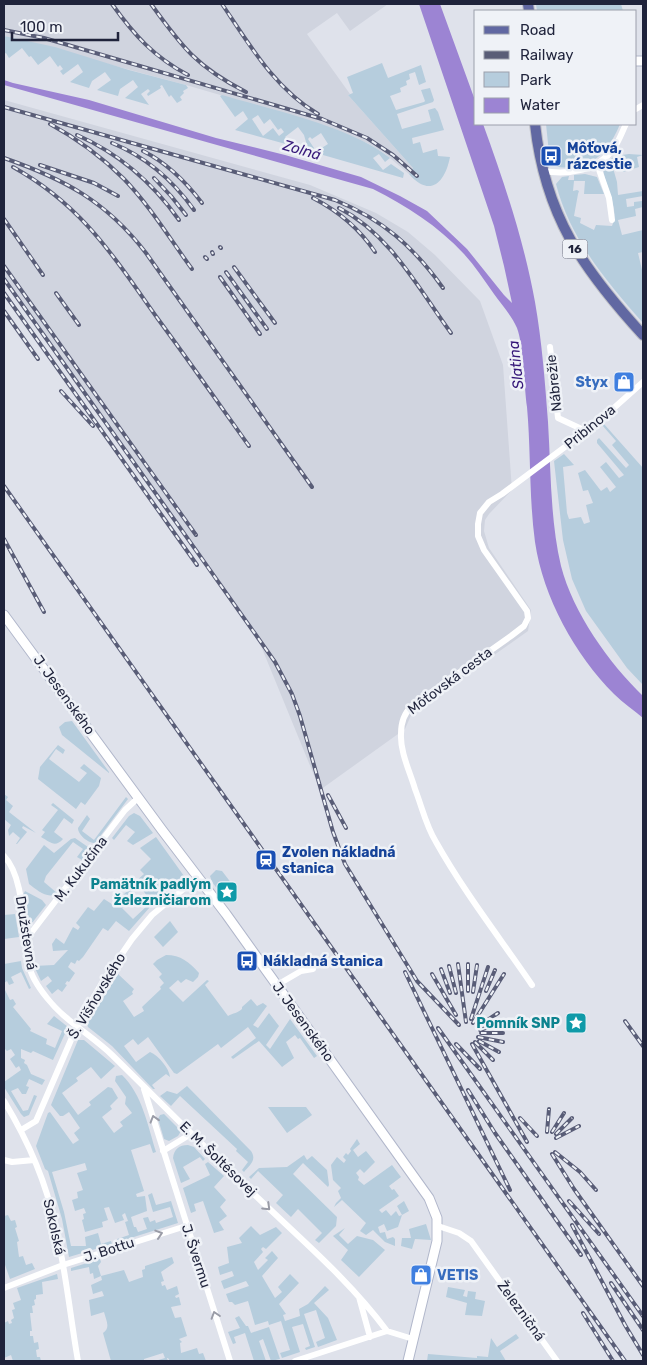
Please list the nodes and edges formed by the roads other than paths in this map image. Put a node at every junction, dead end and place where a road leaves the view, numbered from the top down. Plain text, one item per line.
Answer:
1 (535, 125) edge
2 (626, 125) edge
3 (598, 164) junction
4 (543, 171) junction
5 (612, 220) dead end
6 (643, 335) edge
7 (550, 347) dead end
8 (643, 382) edge
9 (586, 431) junction
10 (521, 480) joint
11 (4, 615) edge
12 (138, 798) junction
13 (4, 856) edge
14 (198, 877) junction
15 (26, 941) junction
16 (313, 969) dead end
17 (532, 985) dead end
18 (277, 986) junction
19 (77, 1026) junction
20 (144, 1088) junction
21 (4, 1101) edge
22 (21, 1130) junction
23 (192, 1134) junction
24 (164, 1151) junction
25 (4, 1160) edge
26 (34, 1160) junction
27 (186, 1226) junction
28 (438, 1226) junction
29 (63, 1266) junction
30 (4, 1288) edge
31 (358, 1294) junction
32 (387, 1331) junction
33 (370, 1337) junction
34 (412, 1339) junction
35 (315, 1358) edge
36 (78, 1361) edge
37 (230, 1361) edge
38 (295, 1361) edge
39 (408, 1361) edge
40 (557, 1361) edge

1 - 4 main road, 16
2 - 3 street
3 - 4 street
3 - 5 street
4 - 6 main road, 16
7 - 9 street, Nábrežie
8 - 9 street, Pribinova
9 - 10 street, Pribinova
10 - 17 street, Môťovská cesta
11 - 12 street, J. Jesenského
12 - 14 street, J. Jesenského
12 - 15 street, M. Kukučína
13 - 15 street, Družstevná
14 - 18 street, J. Jesenského
14 - 19 street, Š. Višňovského
15 - 19 street, Družstevná
16 - 18 street
18 - 28 street, J. Jesenského
19 - 20 street, E. M. Šoltésovej
19 - 22 street, Š. Višňovského
20 - 23 street, E. M. Šoltésovej
24 -> 20 street, J. Švermu
21 - 22 street, Sokolská
22 - 26 street, Sokolská
23 - 24 street
23 -> 31 street, E. M. Šoltésovej
24 - 27 street, J. Švermu
25 - 26 street
26 - 29 street, Sokolská
29 -> 27 street, J. Bottu
37 -> 27 street, J. Švermu
28 - 34 street, J. Jesenského
28 - 40 street, Železničná
29 - 30 street, J. Bottu
29 - 36 street, Sokolská
31 - 32 street, E. M. Šoltésovej
31 - 33 street
32 - 33 street
32 - 34 street
33 - 35 street
34 - 39 street, J. Jesenského
35 - 38 street

